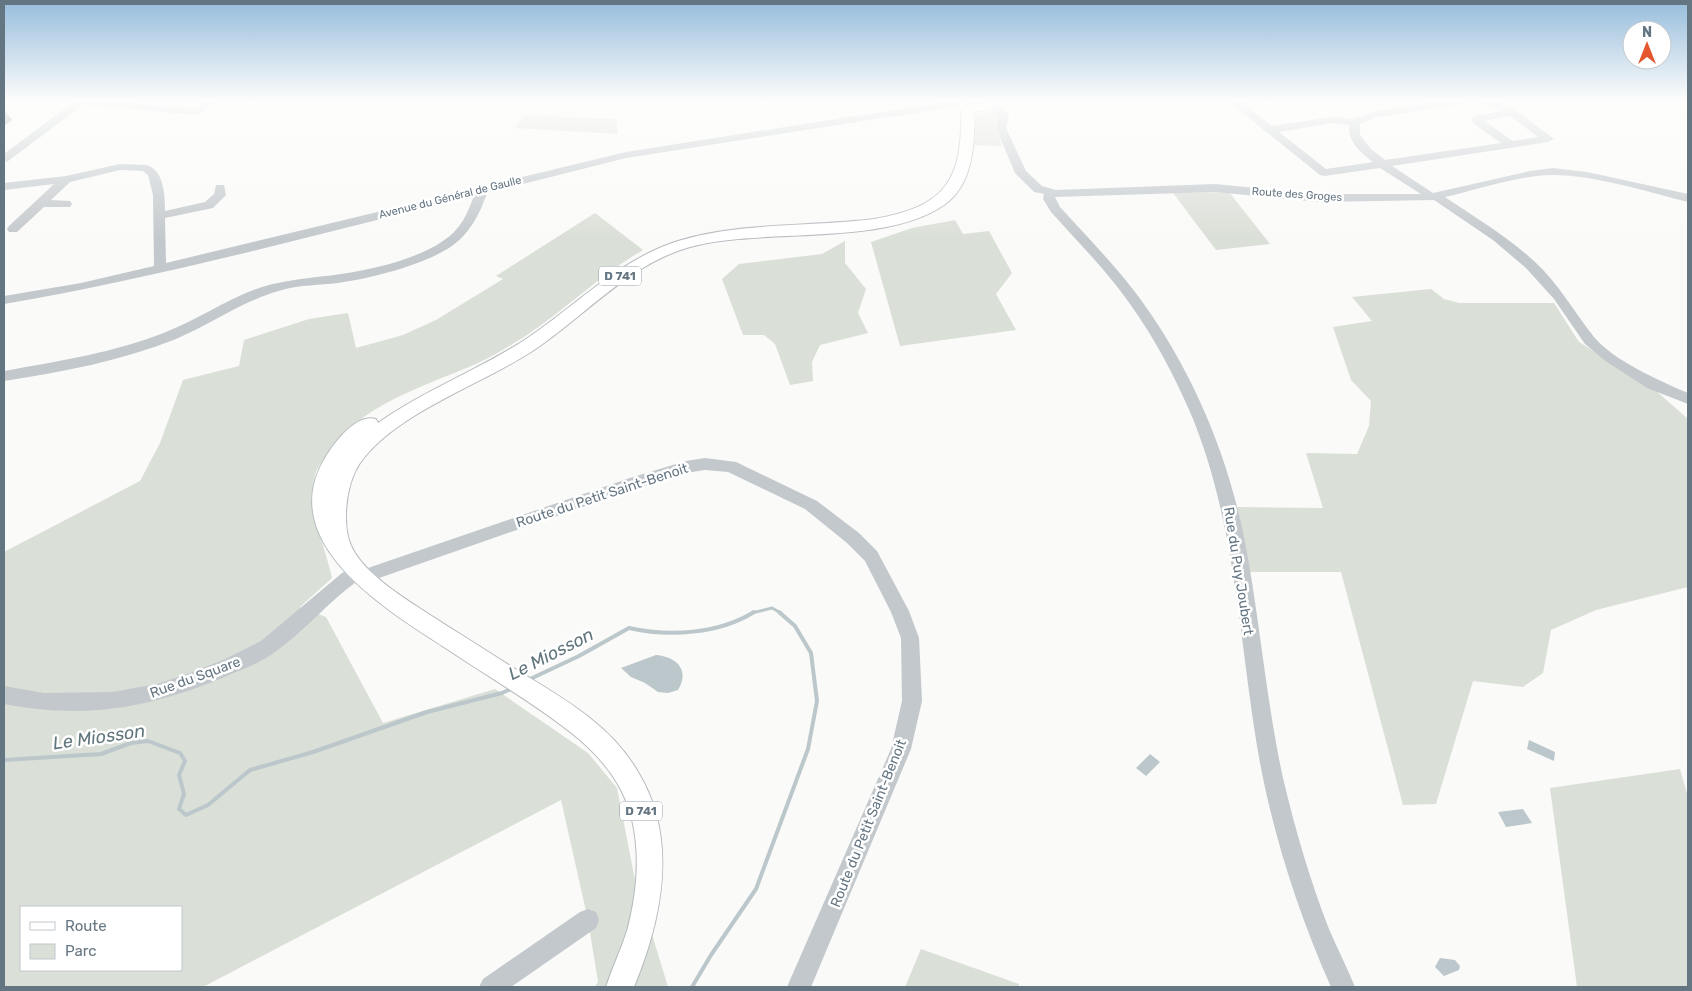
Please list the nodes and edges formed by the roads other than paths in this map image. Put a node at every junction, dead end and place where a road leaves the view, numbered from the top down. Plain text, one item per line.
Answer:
1 (20, 147) edge
2 (673, 147) edge
3 (964, 147) edge
4 (1010, 147) edge
5 (1291, 147) edge
6 (1365, 147) edge
7 (1490, 147) edge
8 (4, 159) edge
9 (1384, 164) junction
10 (66, 179) junction
11 (4, 186) edge
12 (220, 187) dead end
13 (482, 189) junction
14 (1050, 193) junction
15 (1432, 195) junction
16 (1688, 198) edge
17 (41, 203) junction
18 (66, 204) dead end
19 (160, 216) junction
20 (13, 228) dead end
21 (160, 269) junction
22 (4, 300) edge
23 (4, 376) edge
24 (1688, 399) edge
25 (360, 575) junction
26 (4, 695) edge
27 (588, 920) dead end
28 (491, 987) edge
29 (620, 987) edge
30 (799, 987) edge
31 (1342, 987) edge

1 - 8 street
2 - 13 street, Avenue du Général de Gaulle
3 - 25 main road, D 741
4 - 14 street
5 - 9 street
6 - 9 street
7 - 9 street
9 - 15 street
10 - 11 street
10 - 17 street
10 - 19 street
12 - 19 street
13 - 21 street, Avenue du Général de Gaulle
13 - 23 street
14 - 15 street, Route des Groges
14 - 31 street, Rue du Puy Joubert
15 - 16 street, Route des Groges
15 - 24 street
17 - 18 street
17 - 20 street
19 - 21 street
21 - 22 street, Avenue du Général de Gaulle
25 - 26 street, Rue du Square
25 - 29 main road, D 741
25 - 30 street, Route du Petit Saint-Benoit
27 - 28 street

